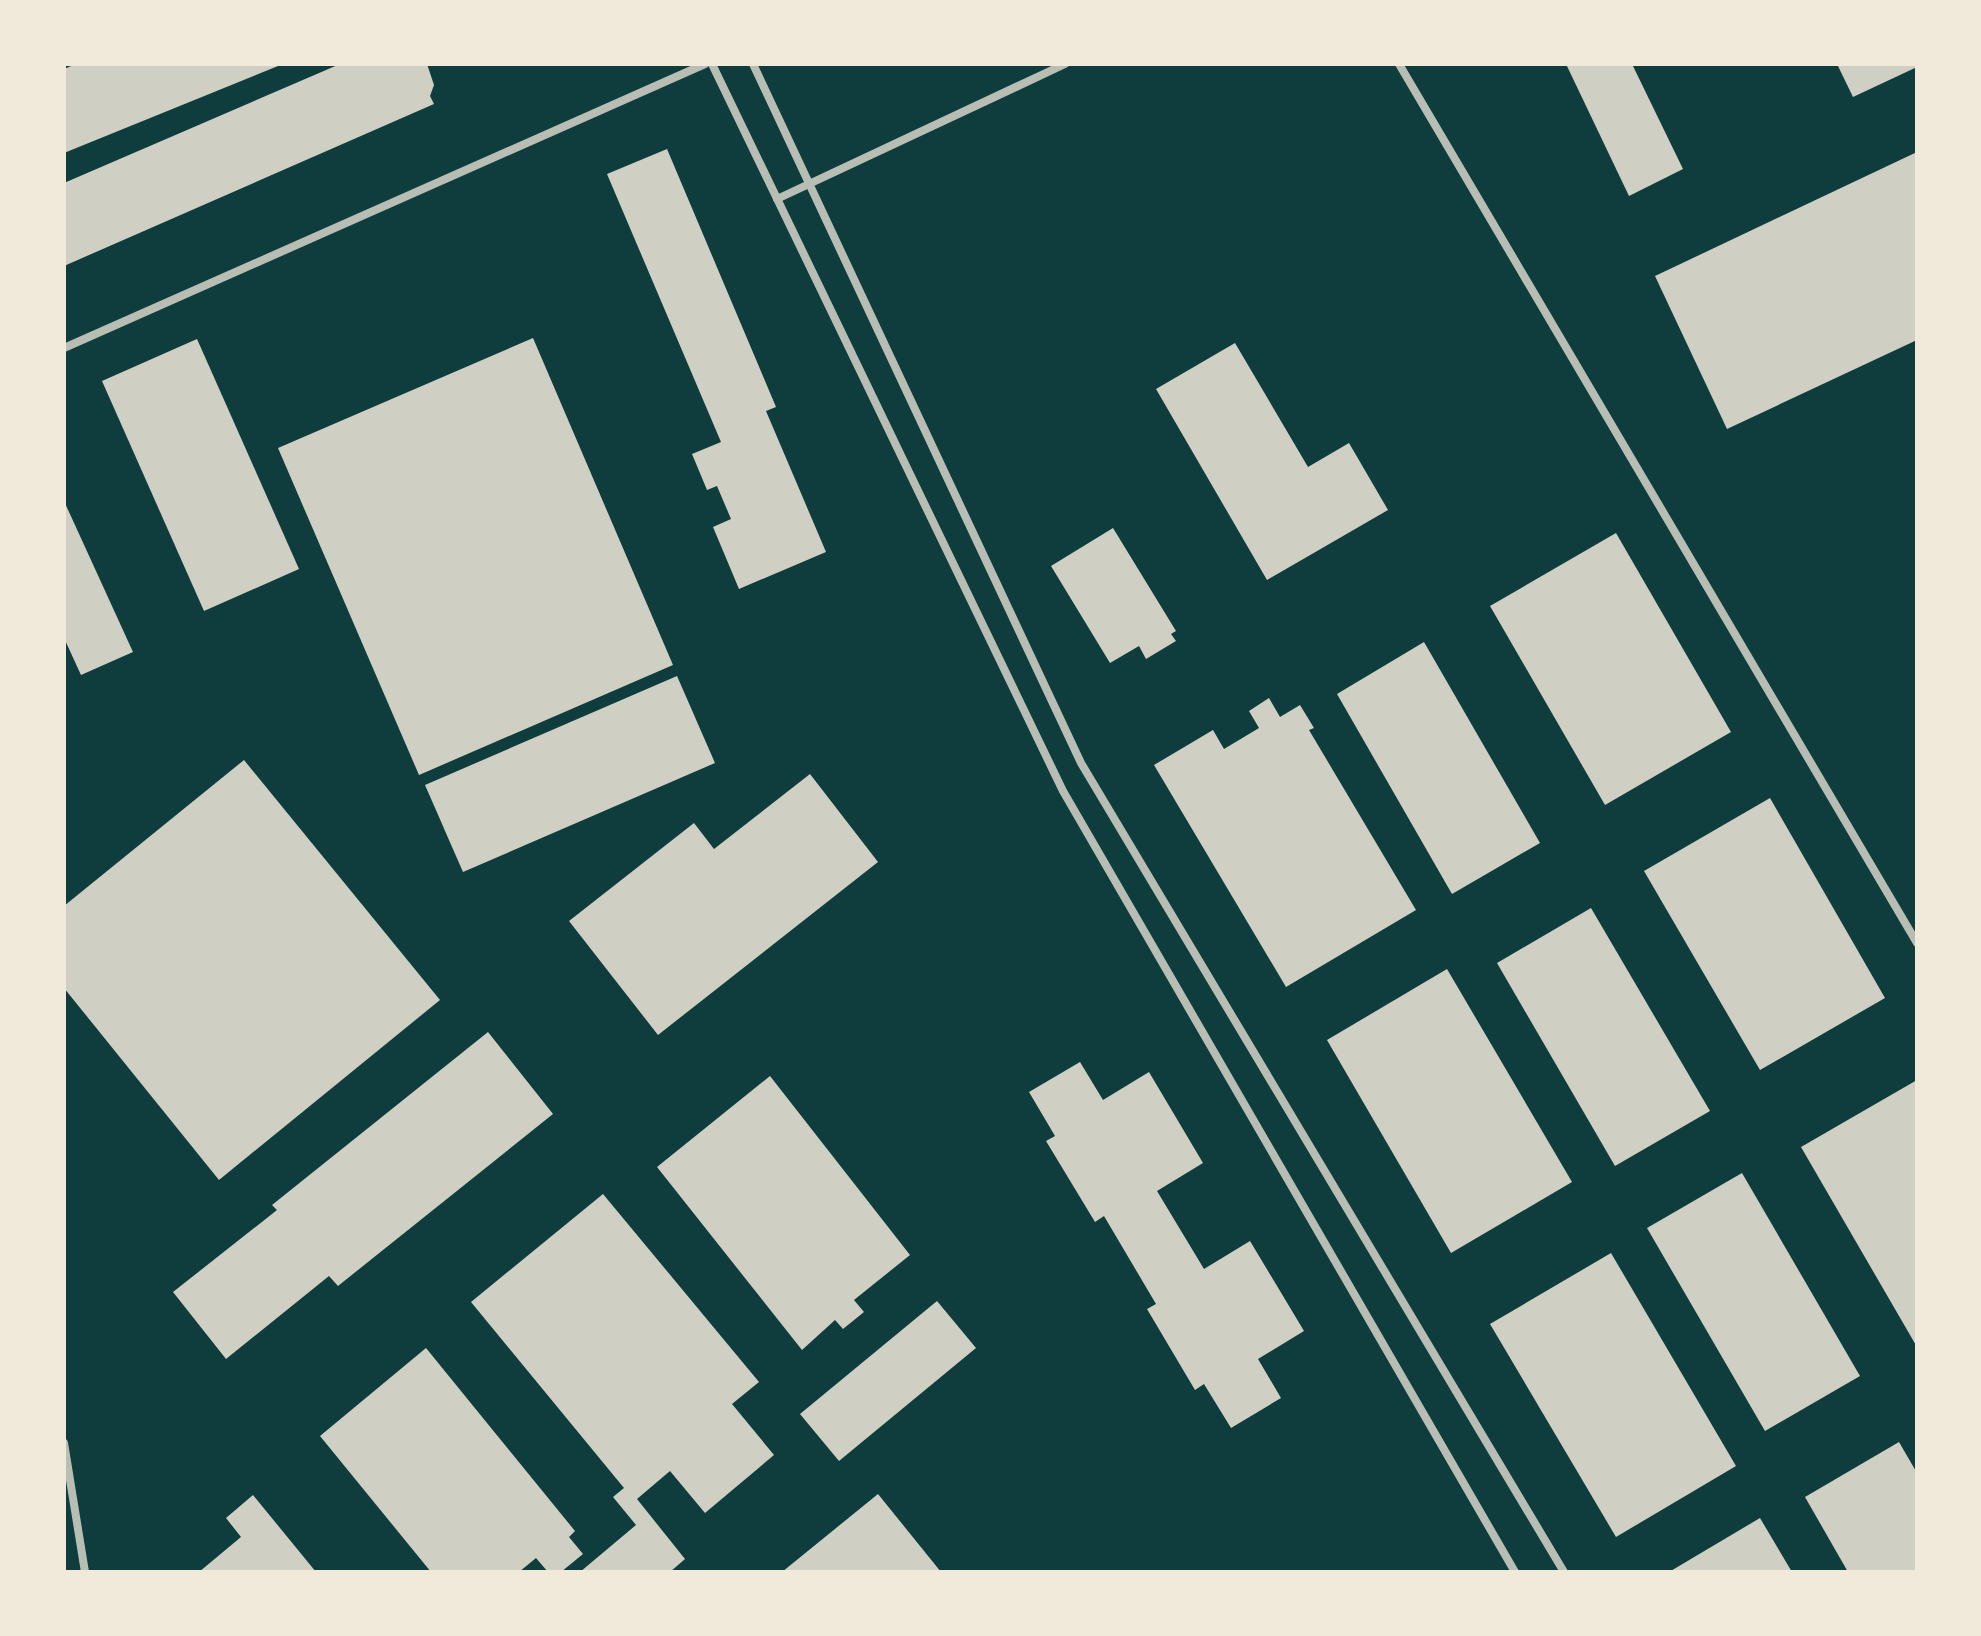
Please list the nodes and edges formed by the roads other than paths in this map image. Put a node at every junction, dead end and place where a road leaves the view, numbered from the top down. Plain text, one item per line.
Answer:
1 (705, 64) edge
2 (712, 64) edge
3 (753, 64) edge
4 (1065, 64) edge
5 (1399, 64) edge
6 (810, 186) junction
7 (777, 199) junction
8 (64, 348) edge
9 (1917, 943) edge
10 (64, 1443) edge
11 (85, 1572) edge
12 (1515, 1572) edge
13 (1564, 1572) edge

1 - 8 street
2 - 7 street
3 - 6 street
4 - 6 street
5 - 9 street
6 - 7 street
6 - 13 street
7 - 12 street
10 - 11 street

